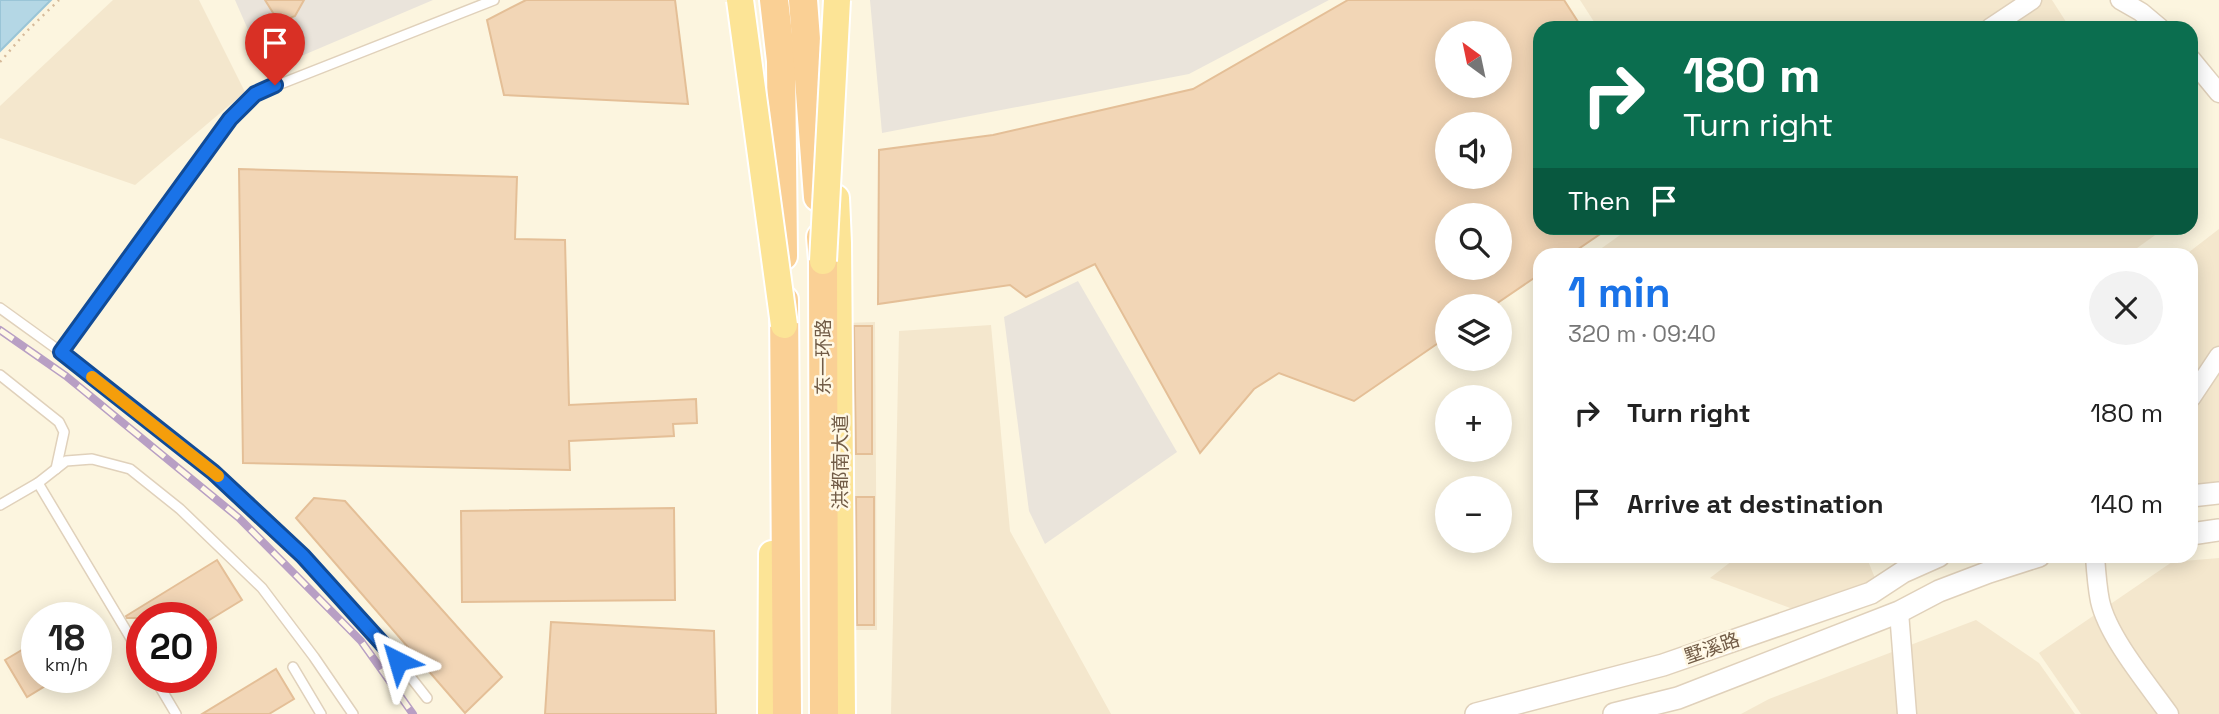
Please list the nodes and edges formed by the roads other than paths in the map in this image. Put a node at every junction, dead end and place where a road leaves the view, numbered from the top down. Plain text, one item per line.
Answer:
1 (494, 0) edge
2 (740, 0) edge
3 (764, 0) edge
4 (774, 0) edge
5 (803, 0) edge
6 (825, 0) edge
7 (837, 0) edge
8 (2032, 0) edge
9 (2120, 0) edge
10 (2000, 21) edge
11 (2152, 21) edge
12 (2198, 68) edge
13 (2219, 93) edge
14 (823, 261) junction
15 (0, 308) edge
16 (784, 325) junction
17 (61, 352) junction
18 (2219, 356) edge
19 (0, 375) edge
20 (2198, 388) edge
21 (56, 469) junction
22 (38, 482) junction
23 (2219, 493) edge
24 (2198, 495) edge
25 (0, 505) edge
26 (2219, 530) edge
27 (2198, 533) edge
28 (1923, 563) edge
29 (2017, 563) edge
30 (2096, 563) edge
31 (1899, 612) junction
32 (126, 630) edge
33 (293, 667) dead end
34 (164, 693) edge
35 (427, 698) dead end
36 (176, 714) edge
37 (321, 714) edge
38 (353, 714) edge
39 (771, 714) edge
40 (787, 714) edge
41 (824, 714) edge
42 (842, 714) edge
43 (1476, 714) edge
44 (1614, 714) edge
45 (1907, 714) edge
46 (2169, 714) edge

1 - 17 lane
2 - 16 main road, bridge
3 - 39 main road
4 - 16 highway, 东一环路, bridge
5 - 14 highway, 东一环路, bridge
6 - 42 main road, 洪都南大道
7 - 14 main road, bridge
8 - 10 street
9 - 11 street
12 - 13 street
14 - 41 highway, 东一环路
15 - 17 lane
16 - 40 highway, 东一环路
17 - 35 lane
18 - 20 street
19 - 21 lane
21 - 22 lane
21 - 38 lane
22 - 25 lane
22 - 32 lane
23 - 24 street
26 - 27 street
28 - 43 street, 墅溪路
29 - 31 street, 墅溪路
30 - 46 street
31 - 44 street, 墅溪路
31 - 45 street
33 - 37 lane
34 - 36 lane

